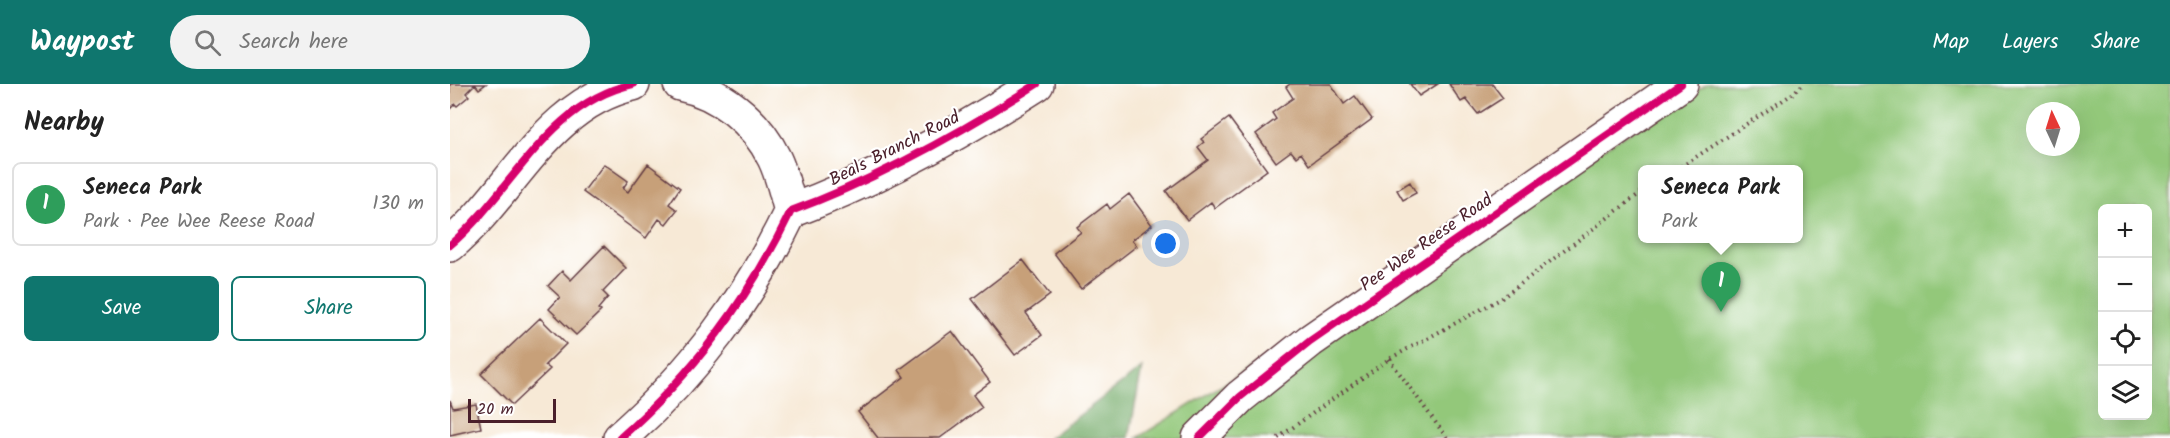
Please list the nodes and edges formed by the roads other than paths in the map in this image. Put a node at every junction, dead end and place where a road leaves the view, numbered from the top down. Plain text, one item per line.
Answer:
1 (633, 84) edge
2 (680, 84) edge
3 (1037, 84) edge
4 (1681, 84) edge
5 (791, 211) junction
6 (450, 245) edge
7 (620, 438) edge
8 (1198, 438) edge

1 - 6 street
2 - 5 street
3 - 5 street, Beals Branch Road
4 - 8 street, Pee Wee Reese Road
5 - 7 street

